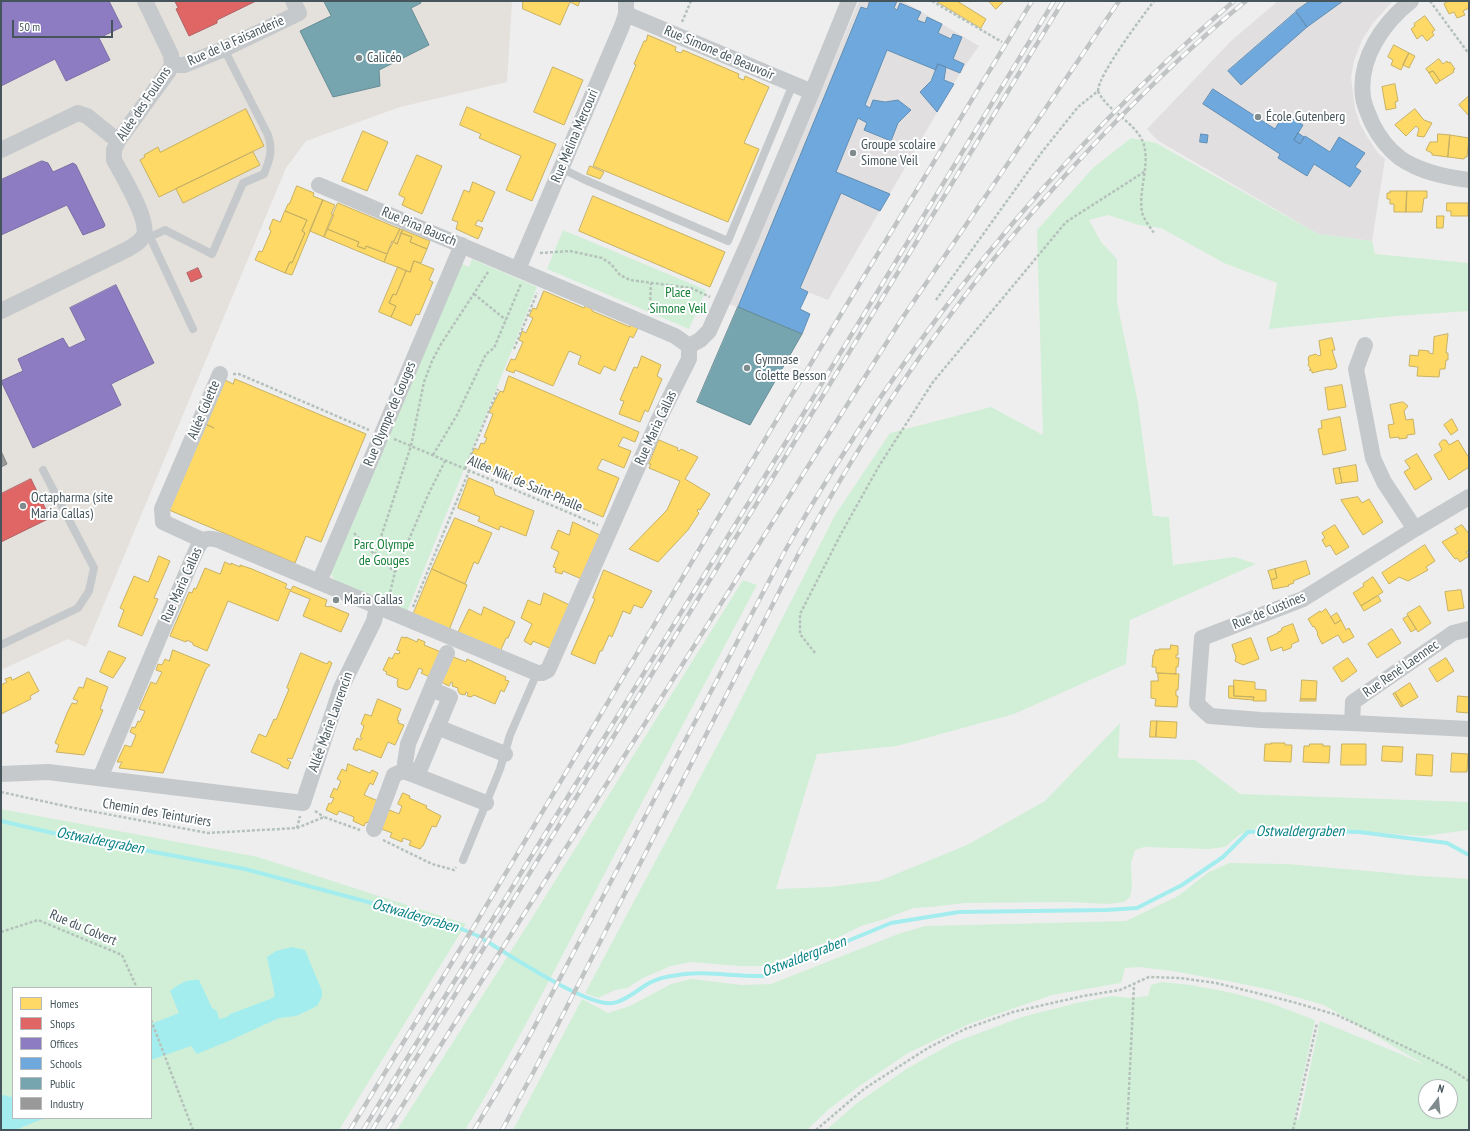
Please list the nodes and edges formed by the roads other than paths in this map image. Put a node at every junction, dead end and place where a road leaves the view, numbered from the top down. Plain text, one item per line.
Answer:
1 (145, 1) edge
2 (849, 1) edge
3 (1411, 1) edge
4 (296, 7) edge
5 (626, 7) edge
6 (224, 49) junction
7 (172, 65) junction
8 (793, 84) junction
9 (812, 92) junction
10 (118, 140) junction
11 (1, 150) edge
12 (561, 168) junction
13 (1469, 180) edge
14 (319, 185) dead end
15 (147, 236) junction
16 (462, 245) junction
17 (522, 271) junction
18 (1, 311) edge
19 (193, 329) dead end
20 (1365, 345) dead end
21 (689, 346) junction
22 (220, 374) road end
23 (43, 470) dead end
24 (1469, 497) edge
25 (1415, 529) junction
26 (202, 540) junction
27 (319, 582) junction
28 (377, 607) junction
29 (1469, 629) edge
30 (1, 645) edge
31 (442, 645) junction
32 (537, 673) junction
33 (431, 689) junction
34 (1352, 723) junction
35 (1469, 729) edge
36 (413, 730) junction
37 (435, 733) junction
38 (505, 754) junction
39 (1, 774) edge
40 (413, 774) junction
41 (100, 778) junction
42 (486, 803) junction
43 (371, 832) road end
44 (463, 860) road end

1 - 7 street, Allée des Foulons
2 - 9 street
3 - 13 street
4 - 6 street, Rue de la Faisanderie
5 - 8 street, Rue Simone de Beauvoir
5 - 12 street, Rue Melina Mercouri
6 - 7 street, Rue de la Faisanderie
6 - 15 lane
7 - 10 street, Allée des Foulons
8 - 9 street, Rue Simone de Beauvoir
8 - 12 lane
9 - 21 street
10 - 11 street
10 - 15 street, Allée des Foulons
12 - 17 street, Rue Melina Mercouri
14 - 16 street, Rue Pina Bausch
15 - 18 street
15 - 19 lane
16 - 17 street, Rue Pina Bausch
16 - 27 street, Rue Olympe de Gouges
17 - 21 street
20 - 25 street
21 - 32 street, Rue Maria Callas
22 - 26 street, Allée Colette
23 - 30 lane
24 - 25 street, Rue de Custines
25 - 34 street, Rue de Custines
26 - 27 street, Rue Maria Callas
26 - 41 street, Rue Maria Callas
27 - 28 street, Rue Maria Callas
28 - 31 street, Rue Maria Callas
28 - 41 street, Allée Marie Laurencin
29 - 34 street, Rue René Laennec
31 - 32 street, Rue Maria Callas
31 - 33 street
32 - 38 lane, Rue Maria Callas
33 - 36 street
33 - 37 street
34 - 35 street
36 - 37 street
36 - 40 street
37 - 38 street
37 - 40 street
38 - 42 lane, Rue Maria Callas
39 - 41 street
40 - 42 street
40 - 43 street
42 - 44 lane, Rue Maria Callas

